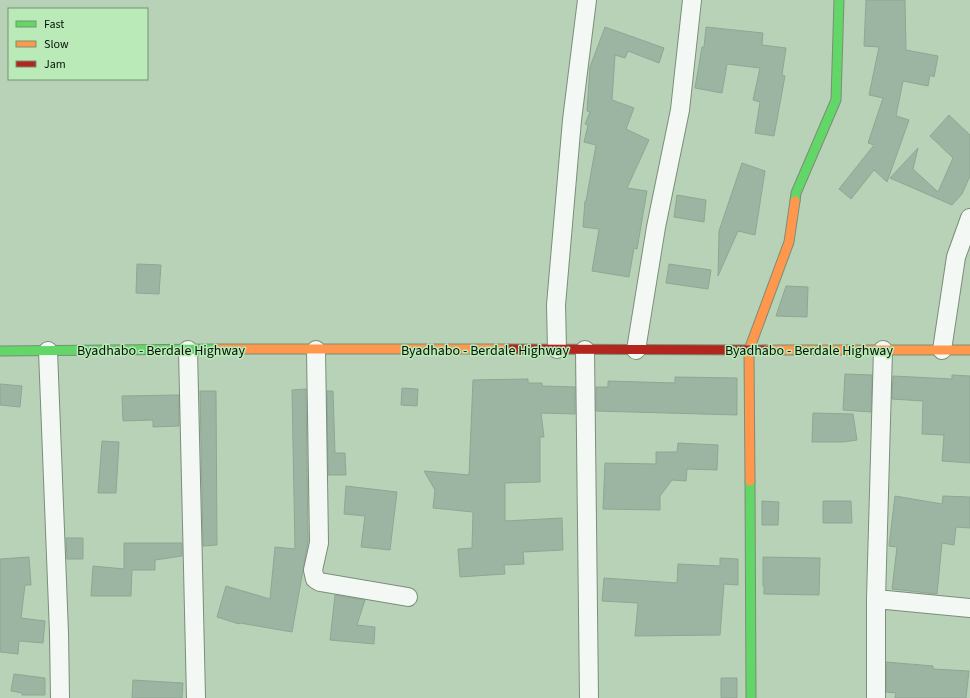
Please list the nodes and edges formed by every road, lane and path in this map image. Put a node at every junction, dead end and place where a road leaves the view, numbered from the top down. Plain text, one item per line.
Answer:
1 (587, 0) edge
2 (692, 0) edge
3 (839, 0) edge
4 (970, 218) edge
5 (48, 350) junction
6 (188, 350) junction
7 (316, 350) junction
8 (557, 350) junction
9 (585, 350) junction
10 (636, 350) junction
11 (749, 350) junction
12 (883, 350) junction
13 (942, 350) junction
14 (970, 350) edge
15 (0, 351) edge
16 (408, 597) dead end
17 (876, 599) junction
18 (970, 608) edge
19 (60, 698) edge
20 (196, 698) edge
21 (589, 698) edge
22 (751, 698) edge
23 (876, 698) edge

1 - 8 street
2 - 10 street
3 - 11 main road
4 - 13 street
5 - 6 main road, Byadhabo - Berdale Highway
5 - 15 main road, Byadhabo - Berdale Highway
5 - 19 street
6 - 7 main road, Byadhabo - Berdale Highway
6 - 20 street
7 - 8 main road, Byadhabo - Berdale Highway
7 - 16 street
8 - 9 main road, Byadhabo - Berdale Highway
9 - 10 main road, Byadhabo - Berdale Highway
9 - 21 street
10 - 11 main road, Byadhabo - Berdale Highway
11 - 12 main road, Byadhabo - Berdale Highway
11 - 22 main road
12 - 13 main road, Byadhabo - Berdale Highway
12 - 17 street
13 - 14 main road, Byadhabo - Berdale Highway
17 - 18 street
17 - 23 street

